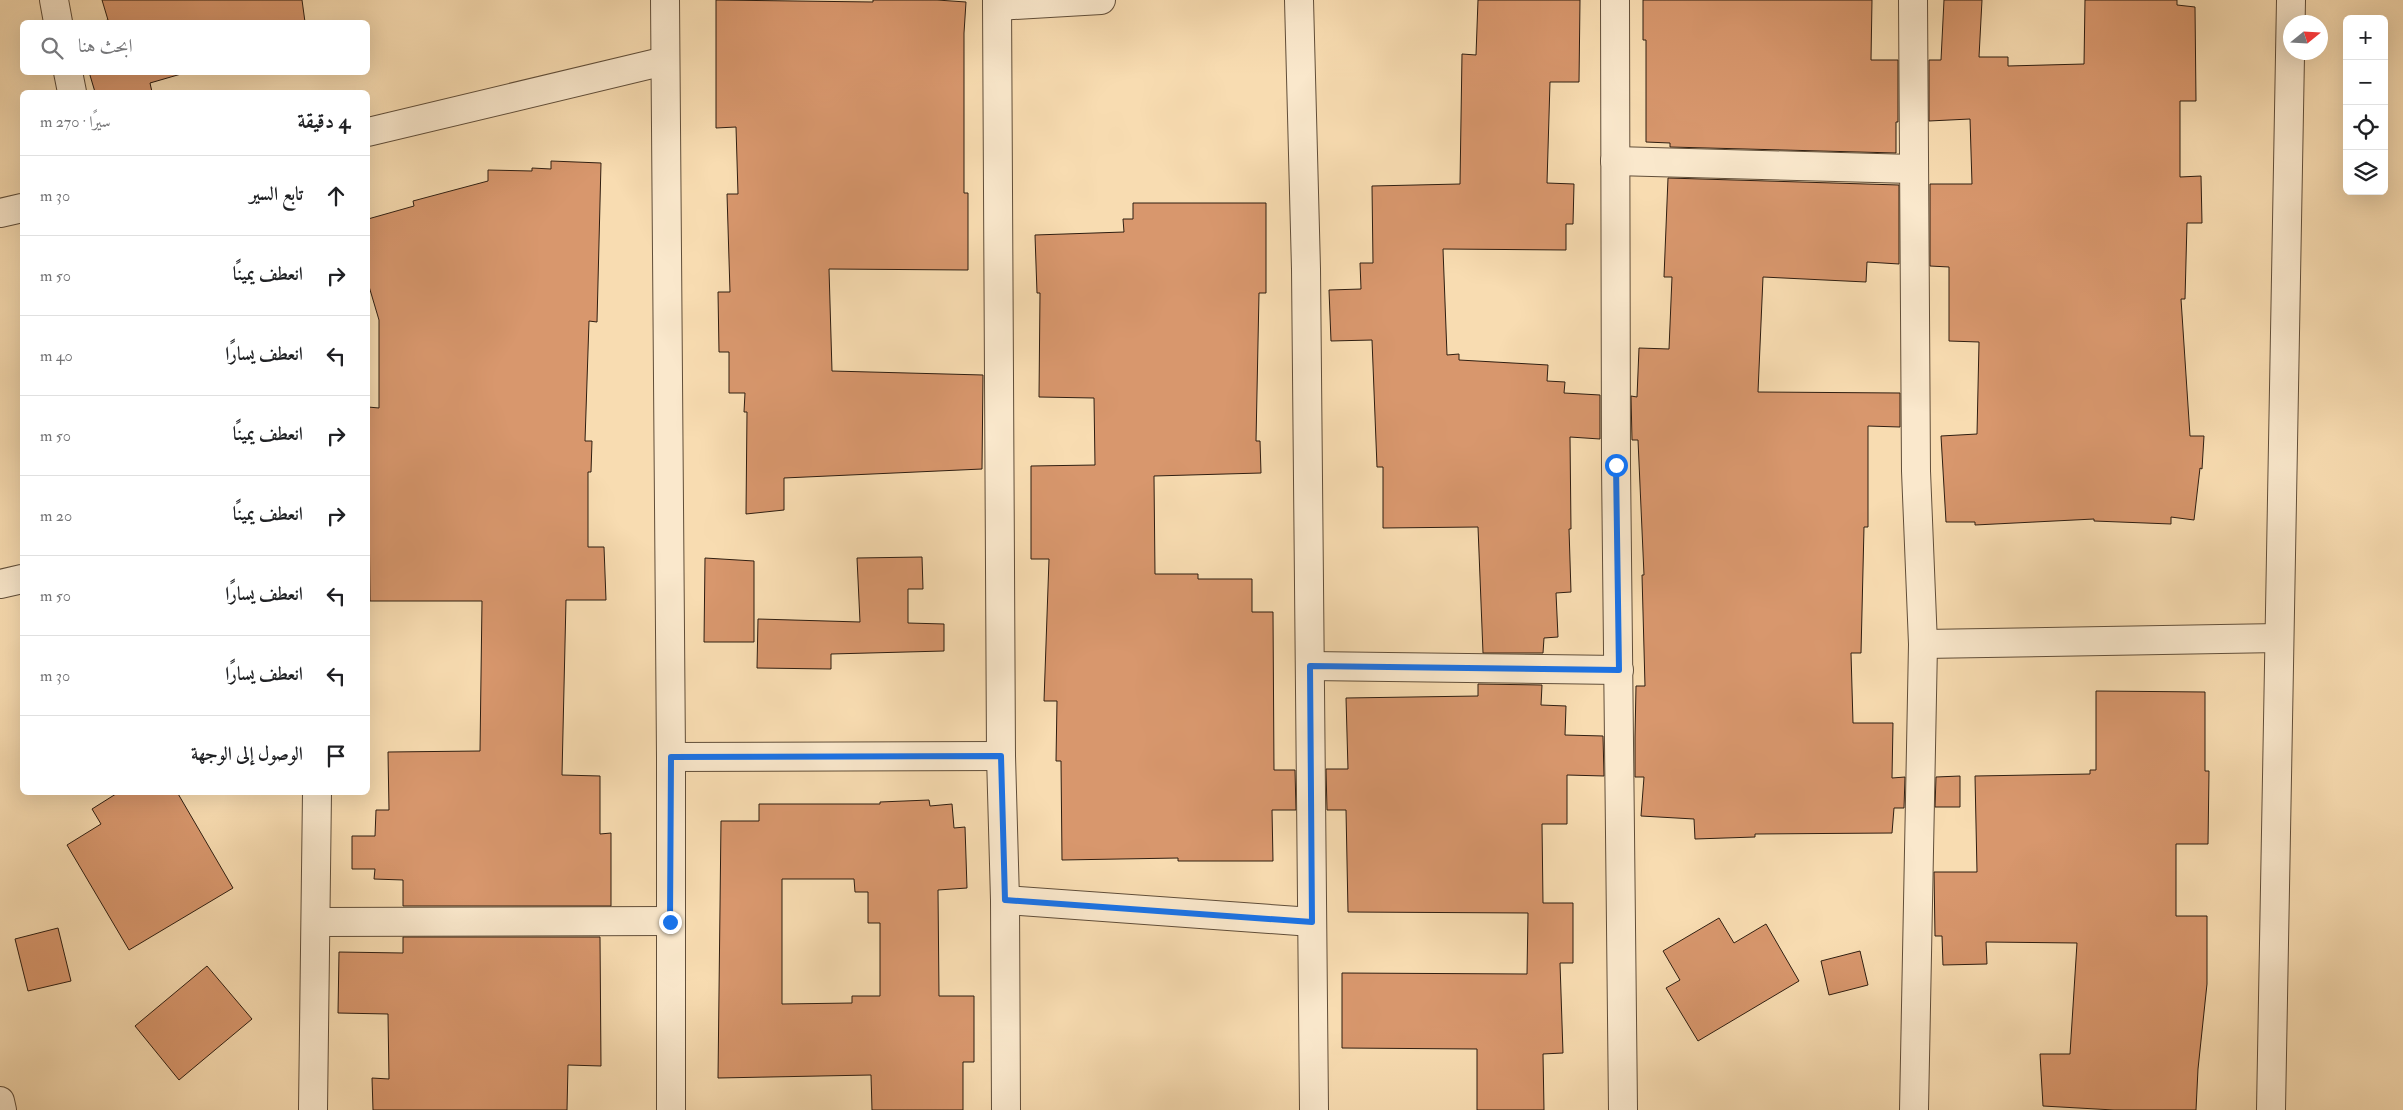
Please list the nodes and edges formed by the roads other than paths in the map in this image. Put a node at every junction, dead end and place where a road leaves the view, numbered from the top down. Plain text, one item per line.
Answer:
1 (54, 0) edge
2 (665, 0) edge
3 (1101, 0) edge
4 (1299, 0) edge
5 (1615, 0) edge
6 (1913, 0) edge
7 (2291, 0) edge
8 (997, 3) edge
9 (58, 20) edge
10 (665, 61) junction
11 (69, 75) edge
12 (72, 90) edge
13 (370, 132) edge
14 (1615, 161) junction
15 (1913, 169) junction
16 (20, 209) edge
17 (0, 214) edge
18 (20, 580) edge
19 (0, 584) edge
20 (2279, 638) junction
21 (1923, 644) junction
22 (1310, 666) junction
23 (1619, 670) junction
24 (1001, 756) junction
25 (671, 757) junction
26 (317, 795) edge
27 (1005, 900) junction
28 (316, 922) junction
29 (670, 922) junction
30 (1312, 922) junction
31 (0, 1101) edge
32 (2, 1110) edge
33 (313, 1110) edge
34 (671, 1110) edge
35 (1006, 1110) edge
36 (1314, 1110) edge
37 (1623, 1110) edge
38 (1914, 1110) edge
39 (2271, 1110) edge

1 - 9 street
2 - 10 street
3 - 8 street
4 - 22 street
5 - 14 street
6 - 15 street
7 - 20 street
8 - 24 street
10 - 13 street
10 - 25 street
11 - 12 street
14 - 15 street
14 - 23 street
15 - 21 street
16 - 17 street
18 - 19 street
20 - 21 street
20 - 39 street
21 - 38 street
22 - 23 street
22 - 30 street
23 - 37 street
24 - 25 street
24 - 27 street
25 - 29 street
26 - 28 street
27 - 30 street
27 - 35 street
28 - 29 street
28 - 33 street
29 - 34 street
30 - 36 street
31 - 32 street

